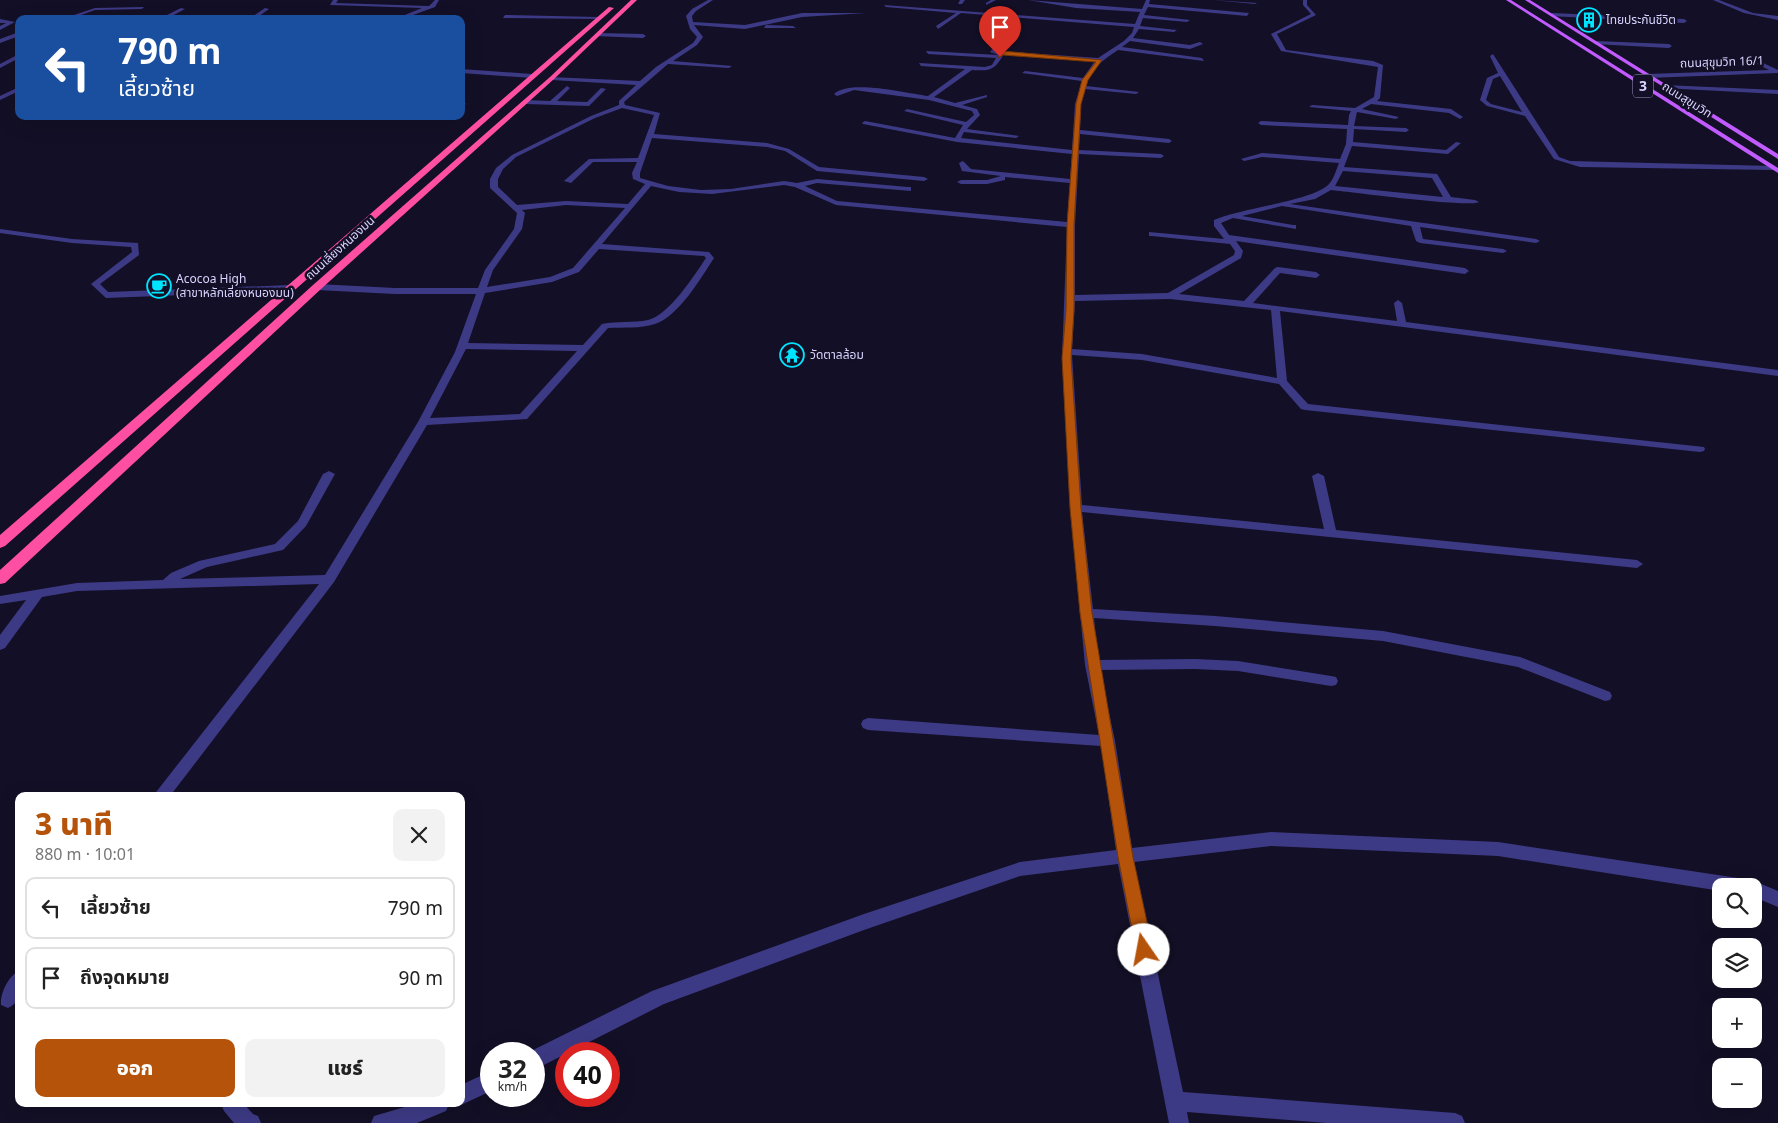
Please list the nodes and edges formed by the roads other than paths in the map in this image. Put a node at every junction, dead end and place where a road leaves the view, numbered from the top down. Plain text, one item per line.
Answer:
1 (336, 0) edge
2 (437, 0) edge
3 (634, 0) edge
4 (711, 0) edge
5 (994, 0) edge
6 (1030, 0) edge
7 (1214, 0) edge
8 (1305, 0) edge
9 (1508, 0) edge
10 (1527, 0) edge
11 (1716, 0) edge
12 (1255, 3) dead end
13 (616, 4) dead end
14 (988, 4) dead end
15 (886, 6) dead end
16 (429, 7) junction
17 (142, 8) dead end
18 (1145, 8) edge
19 (183, 9) dead end
20 (267, 9) dead end
21 (783, 10) dead end
22 (864, 13) dead end
23 (959, 13) junction
24 (1247, 14) dead end
25 (76, 15) edge
26 (170, 15) edge
27 (257, 15) edge
28 (408, 15) edge
29 (1552, 15) junction
30 (505, 17) dead end
31 (788, 17) junction
32 (1778, 18) edge
33 (598, 19) junction
34 (804, 20) dead end
35 (1187, 20) dead end
36 (0, 21) edge
37 (1684, 21) dead end
38 (690, 23) junction
39 (751, 27) junction
40 (938, 27) dead end
41 (0, 28) edge
42 (793, 28) junction
43 (1135, 31) junction
44 (597, 34) junction
45 (15, 36) edge
46 (643, 36) dead end
47 (792, 38) dead end
48 (1003, 38) dead end
49 (1, 42) edge
50 (15, 43) edge
51 (1596, 43) junction
52 (1200, 44) dead end
53 (1669, 46) dead end
54 (1118, 48) junction
55 (928, 52) dead end
56 (1001, 55) junction
57 (1493, 56) dead end
58 (15, 58) edge
59 (1099, 60) junction
60 (1202, 60) dead end
61 (668, 62) junction
62 (1778, 62) edge
63 (921, 64) dead end
64 (0, 66) edge
65 (729, 66) dead end
66 (970, 68) junction
67 (465, 71) edge
68 (1024, 74) dead end
69 (1501, 74) junction
70 (532, 76) junction
71 (1647, 76) junction
72 (552, 78) junction
73 (640, 83) junction
74 (1084, 83) junction
75 (1664, 87) junction
76 (567, 88) dead end
77 (604, 89) dead end
78 (15, 91) edge
79 (1136, 92) dead end
80 (1778, 92) edge
81 (837, 94) dead end
82 (985, 96) dead end
83 (0, 98) edge
84 (929, 98) junction
85 (525, 102) junction
86 (1372, 102) junction
87 (551, 103) junction
88 (957, 104) junction
89 (622, 106) junction
90 (1312, 107) dead end
91 (1356, 110) junction
92 (907, 111) dead end
93 (1528, 115) junction
94 (1396, 117) dead end
95 (1460, 117) dead end
96 (1261, 122) dead end
97 (865, 123) dead end
98 (967, 124) junction
99 (1351, 128) junction
100 (962, 130) junction
101 (1406, 130) dead end
102 (1077, 132) junction
103 (650, 136) junction
104 (1016, 136) dead end
105 (957, 140) junction
106 (1169, 141) dead end
107 (457, 142) junction
108 (480, 142) junction
109 (1458, 143) dead end
110 (1349, 144) junction
111 (1076, 152) junction
112 (1160, 156) dead end
113 (1778, 157) edge
114 (1244, 159) dead end
115 (642, 160) junction
116 (962, 163) dead end
117 (1342, 165) junction
118 (1776, 170) edge
119 (1006, 175) junction
120 (924, 179) dead end
121 (568, 181) dead end
122 (1073, 181) junction
123 (961, 182) dead end
124 (649, 184) junction
125 (798, 185) junction
126 (1330, 188) junction
127 (908, 189) dead end
128 (1449, 200) junction
129 (1475, 202) dead end
130 (1281, 205) junction
131 (632, 206) junction
132 (515, 208) junction
133 (1230, 216) junction
134 (1071, 225) junction
135 (1415, 225) junction
136 (1293, 227) dead end
137 (0, 231) edge
138 (1152, 234) dead end
139 (1230, 239) junction
140 (1536, 241) dead end
141 (597, 246) junction
142 (1503, 251) dead end
143 (1465, 271) dead end
144 (1316, 276) dead end
145 (317, 287) junction
146 (290, 288) junction
147 (482, 291) junction
148 (1170, 296) junction
149 (1070, 298) junction
150 (1398, 303) dead end
151 (1246, 305) junction
152 (1275, 309) junction
153 (1402, 326) junction
154 (462, 346) junction
155 (585, 348) junction
156 (1068, 352) junction
157 (1778, 373) edge
158 (1282, 382) junction
159 (422, 422) junction
160 (1700, 449) dead end
161 (329, 474) dead end
162 (1318, 476) dead end
163 (1076, 508) junction
164 (1330, 531) junction
165 (0, 543) edge
166 (1637, 564) dead end
167 (0, 579) edge
168 (329, 579) junction
169 (166, 584) junction
170 (38, 593) junction
171 (0, 600) edge
172 (1086, 613) junction
173 (0, 645) edge
174 (1092, 665) junction
175 (1331, 681) dead end
176 (1606, 696) dead end
177 (868, 724) dead end
178 (1108, 741) junction
179 (164, 792) edge
180 (1125, 857) junction
181 (1712, 882) edge
182 (1762, 892) edge
183 (1778, 899) edge
184 (15, 988) edge
185 (9, 999) edge
186 (545, 1054) edge
187 (480, 1087) edge
188 (465, 1093) edge
189 (1176, 1101) junction
190 (234, 1107) edge
191 (432, 1107) edge
192 (252, 1123) edge
193 (381, 1123) edge
194 (1179, 1123) edge
195 (1455, 1123) edge

1 - 16 street
2 - 16 street
3 - 44 highway, ถนนเลี่ยงหนองมน
4 - 38 street
5 - 14 street
6 - 18 street
7 - 12 street
8 - 86 street
9 - 118 main road, ถนนสุขุมวิท / 3
10 - 29 main road, ถนนสุขุมวิท / 3
11 - 32 street
13 - 33 highway, ถนนเลี่ยงหนองมน
15 - 23 street
16 - 28 street
17 - 25 street
18 - 24 street
18 - 35 street
18 - 43 street
19 - 26 street
20 - 27 street
21 - 31 street
22 - 31 street
23 - 40 street
23 - 43 street
29 - 37 street
29 - 51 main road, ถนนสุขุมวิท / 3
30 - 33 street
31 - 39 street
33 - 70 highway, ถนนเลี่ยงหนองมน
34 - 42 street
36 - 41 street
38 - 39 street
38 - 61 street
39 - 42 street
42 - 47 street
43 - 43 street
43 - 52 street
43 - 54 street
44 - 46 street
44 - 72 highway, ถนนเลี่ยงหนองมน
45 - 49 street
48 - 56 street
49 - 50 street
51 - 53 street
51 - 71 main road, ถนนสุขุมวิท / 3
54 - 59 street
54 - 60 street
55 - 56 street
56 - 59 street
56 - 66 street
57 - 69 street
58 - 64 street
59 - 74 street
61 - 65 street
61 - 73 street
62 - 71 street, ถนนสุขุมวิท 16/1
63 - 66 street
66 - 84 street
67 - 70 street
68 - 74 street
69 - 93 street
69 - 93 street
70 - 107 highway, ถนนเลี่ยงหนองมน
71 - 75 main road, ถนนสุขุมวิท / 3
72 - 73 street
72 - 85 highway, ถนนเลี่ยงหนองมน
73 - 89 street
74 - 79 street
74 - 102 street
75 - 80 street
75 - 113 main road, ถนนสุขุมวิท / 3
76 - 87 street
77 - 87 street
78 - 83 street
81 - 84 street
82 - 88 street
84 - 88 street
85 - 87 street
85 - 108 highway, ถนนเลี่ยงหนองมน
86 - 91 street
86 - 95 street
88 - 98 street
89 - 103 street
89 - 132 street
90 - 91 street
91 - 94 street
91 - 99 street
92 - 98 street
93 - 118 street
96 - 99 street
97 - 105 street
98 - 100 street
99 - 101 street
99 - 110 street
100 - 104 street
100 - 105 street
102 - 106 street
102 - 111 street
103 - 115 street
103 - 120 street
105 - 111 street
107 - 108 highway
107 - 146 highway, ถนนเลี่ยงหนองมน
108 - 145 highway, ถนนเลี่ยงหนองมน
109 - 110 street
110 - 117 street
111 - 112 street
111 - 122 street
114 - 117 street
115 - 121 street
115 - 124 street
116 - 119 street
117 - 126 street
117 - 128 street
119 - 122 street
119 - 123 street
122 - 134 street
124 - 125 street
124 - 131 street
125 - 127 street
125 - 134 street
126 - 128 street
126 - 130 street
128 - 129 street
130 - 133 street
130 - 135 street
131 - 132 street
131 - 141 street
132 - 147 street
133 - 136 street
133 - 139 street
134 - 149 street
135 - 140 street
135 - 142 street
137 - 146 street
138 - 139 street
139 - 143 street
139 - 148 street
141 - 147 street
141 - 155 street
144 - 151 street
145 - 147 street
145 - 167 highway, ถนนเลี่ยงหนองมน
146 - 165 highway, ถนนเลี่ยงหนองมน
147 - 154 street
148 - 149 street
148 - 151 street
149 - 156 street
150 - 153 street
151 - 152 street
152 - 153 street
152 - 158 street
153 - 157 street
154 - 155 street
154 - 159 street
155 - 159 street
156 - 158 street
156 - 163 street
158 - 160 street
159 - 168 street
161 - 169 street
162 - 164 street
163 - 164 street
163 - 172 street
164 - 166 street
168 - 169 street
168 - 179 street
169 - 170 street
170 - 171 street
170 - 173 street
172 - 174 street
172 - 176 street
174 - 175 street
174 - 178 street
177 - 178 street
178 - 180 street
180 - 181 street
180 - 186 street
180 - 189 street
182 - 183 street
184 - 185 street
187 - 188 street
189 - 194 street
189 - 195 street
190 - 192 street
191 - 193 street

